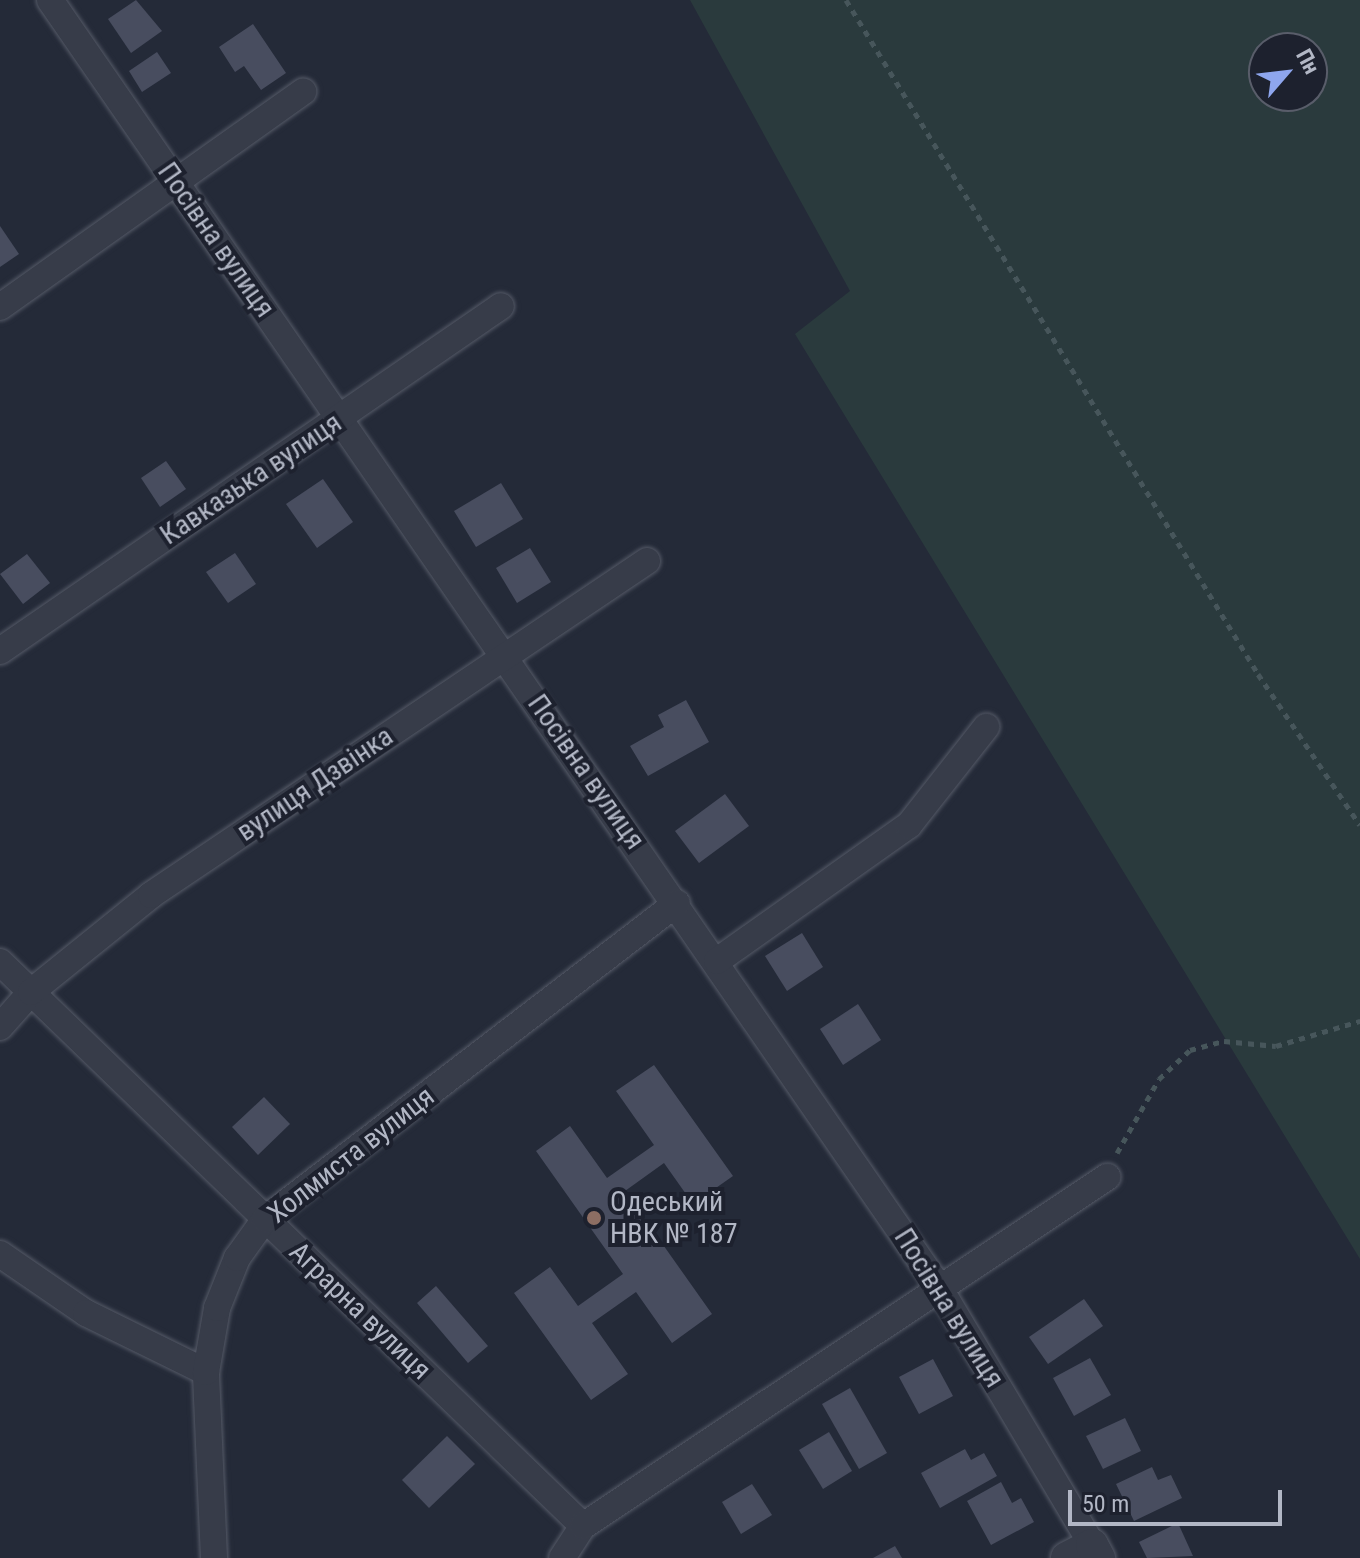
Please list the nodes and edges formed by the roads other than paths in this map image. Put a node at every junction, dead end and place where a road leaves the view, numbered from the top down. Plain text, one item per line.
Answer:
1 (50, 0) edge
2 (303, 92) dead end
3 (176, 182) junction
4 (501, 306) dead end
5 (0, 307) edge
6 (340, 419) junction
7 (647, 561) dead end
8 (0, 651) edge
9 (505, 656) junction
10 (986, 727) dead end
11 (677, 903) junction
12 (717, 961) junction
13 (0, 962) edge
14 (31, 992) junction
15 (0, 1027) edge
16 (1107, 1177) road end
17 (265, 1219) junction
18 (0, 1254) edge
19 (939, 1287) junction
20 (206, 1372) junction
21 (583, 1526) junction
22 (1086, 1554) edge
23 (214, 1558) edge
24 (562, 1558) edge

1 - 3 street, Посівна вулиця
2 - 3 street
3 - 5 street
3 - 6 street, Посівна вулиця
4 - 6 street, Кавказька вулиця
6 - 8 street, Кавказька вулиця
6 - 9 street, Посівна вулиця
7 - 9 street, вулиця Дзвінка
9 - 11 street, Посівна вулиця
9 - 14 street, вулиця Дзвінка
10 - 12 street
11 - 12 street, Посівна вулиця
11 - 17 street, Холмиста вулиця
12 - 19 street, Посівна вулиця
13 - 14 street, Аграрна вулиця
14 - 15 street, вулиця Дзвінка
14 - 17 street, Аграрна вулиця
16 - 19 street
17 - 20 street, Холмиста вулиця
17 - 21 street, Аграрна вулиця
18 - 20 street
19 - 21 street
19 - 22 street, Посівна вулиця
20 - 23 street, Холмиста вулиця
21 - 24 street

